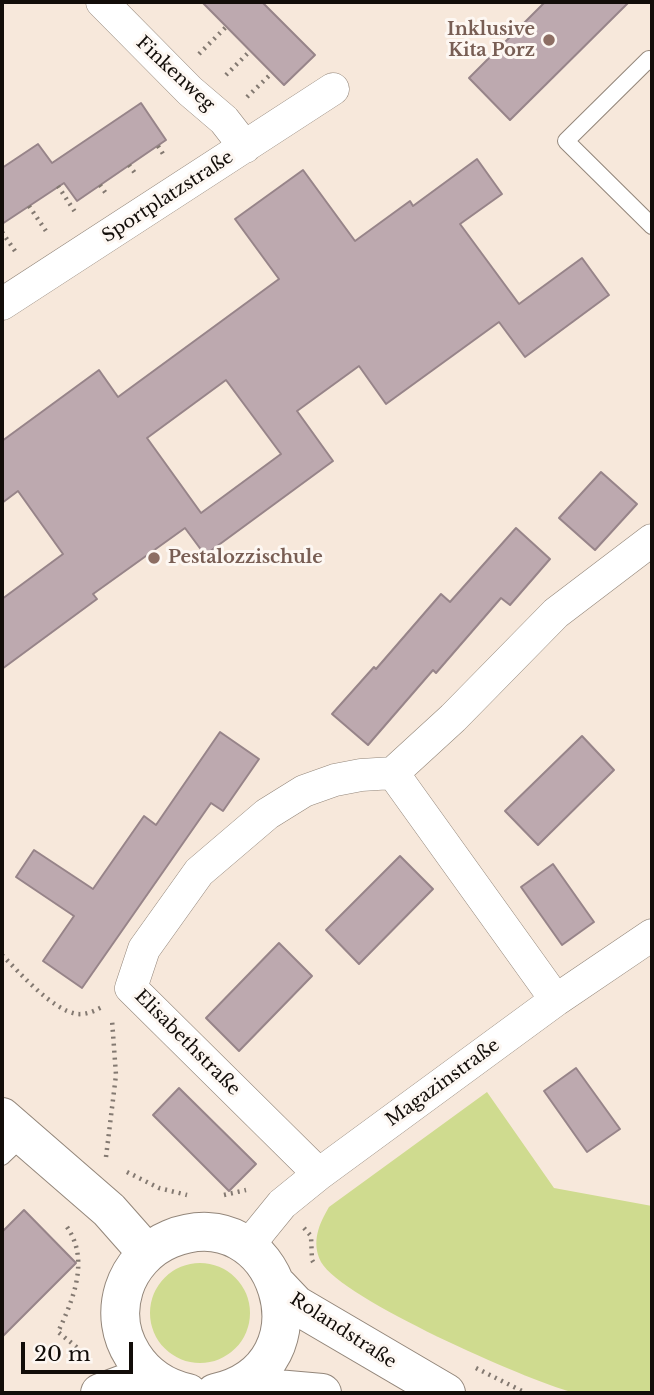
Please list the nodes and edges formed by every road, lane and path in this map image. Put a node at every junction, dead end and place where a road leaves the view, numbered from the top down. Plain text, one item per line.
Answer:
1 (102, 2) edge
2 (652, 62) edge
3 (332, 89) dead end
4 (245, 147) junction
5 (652, 226) edge
6 (2, 304) edge
7 (652, 540) edge
8 (393, 773) junction
9 (652, 935) edge
10 (2, 954) edge
11 (121, 996) junction
12 (556, 1000) junction
13 (9, 1137) edge
14 (106, 1158) dead end
15 (319, 1174) junction
16 (282, 1204) junction
17 (247, 1247) junction
18 (147, 1254) junction
19 (317, 1269) dead end
20 (278, 1286) junction
21 (148, 1375) junction
22 (458, 1379) edge
23 (231, 1392) edge
24 (100, 1393) edge
25 (188, 1393) edge
26 (322, 1393) edge
27 (526, 1393) edge

1 - 4 street, Finkenweg
2 - 5 lane
3 - 4 street, Sportplatzstraße
4 - 6 street, Sportplatzstraße
7 - 8 street
8 - 11 street, Elisabethstraße
8 - 12 street
9 - 12 street, Magazinstraße
10 - 11 path
11 - 14 path
11 - 15 street, Elisabethstraße
12 - 15 street, Magazinstraße
13 - 18 main road
15 - 16 street, Magazinstraße
16 - 17 street, Magazinstraße
16 - 19 path
17 - 18 main road
17 - 20 main road, Rolandstraße
18 - 21 main road
20 - 22 main road, Rolandstraße
20 - 23 main road
21 - 24 main road
21 - 25 main road
22 - 27 path
23 - 26 main road

